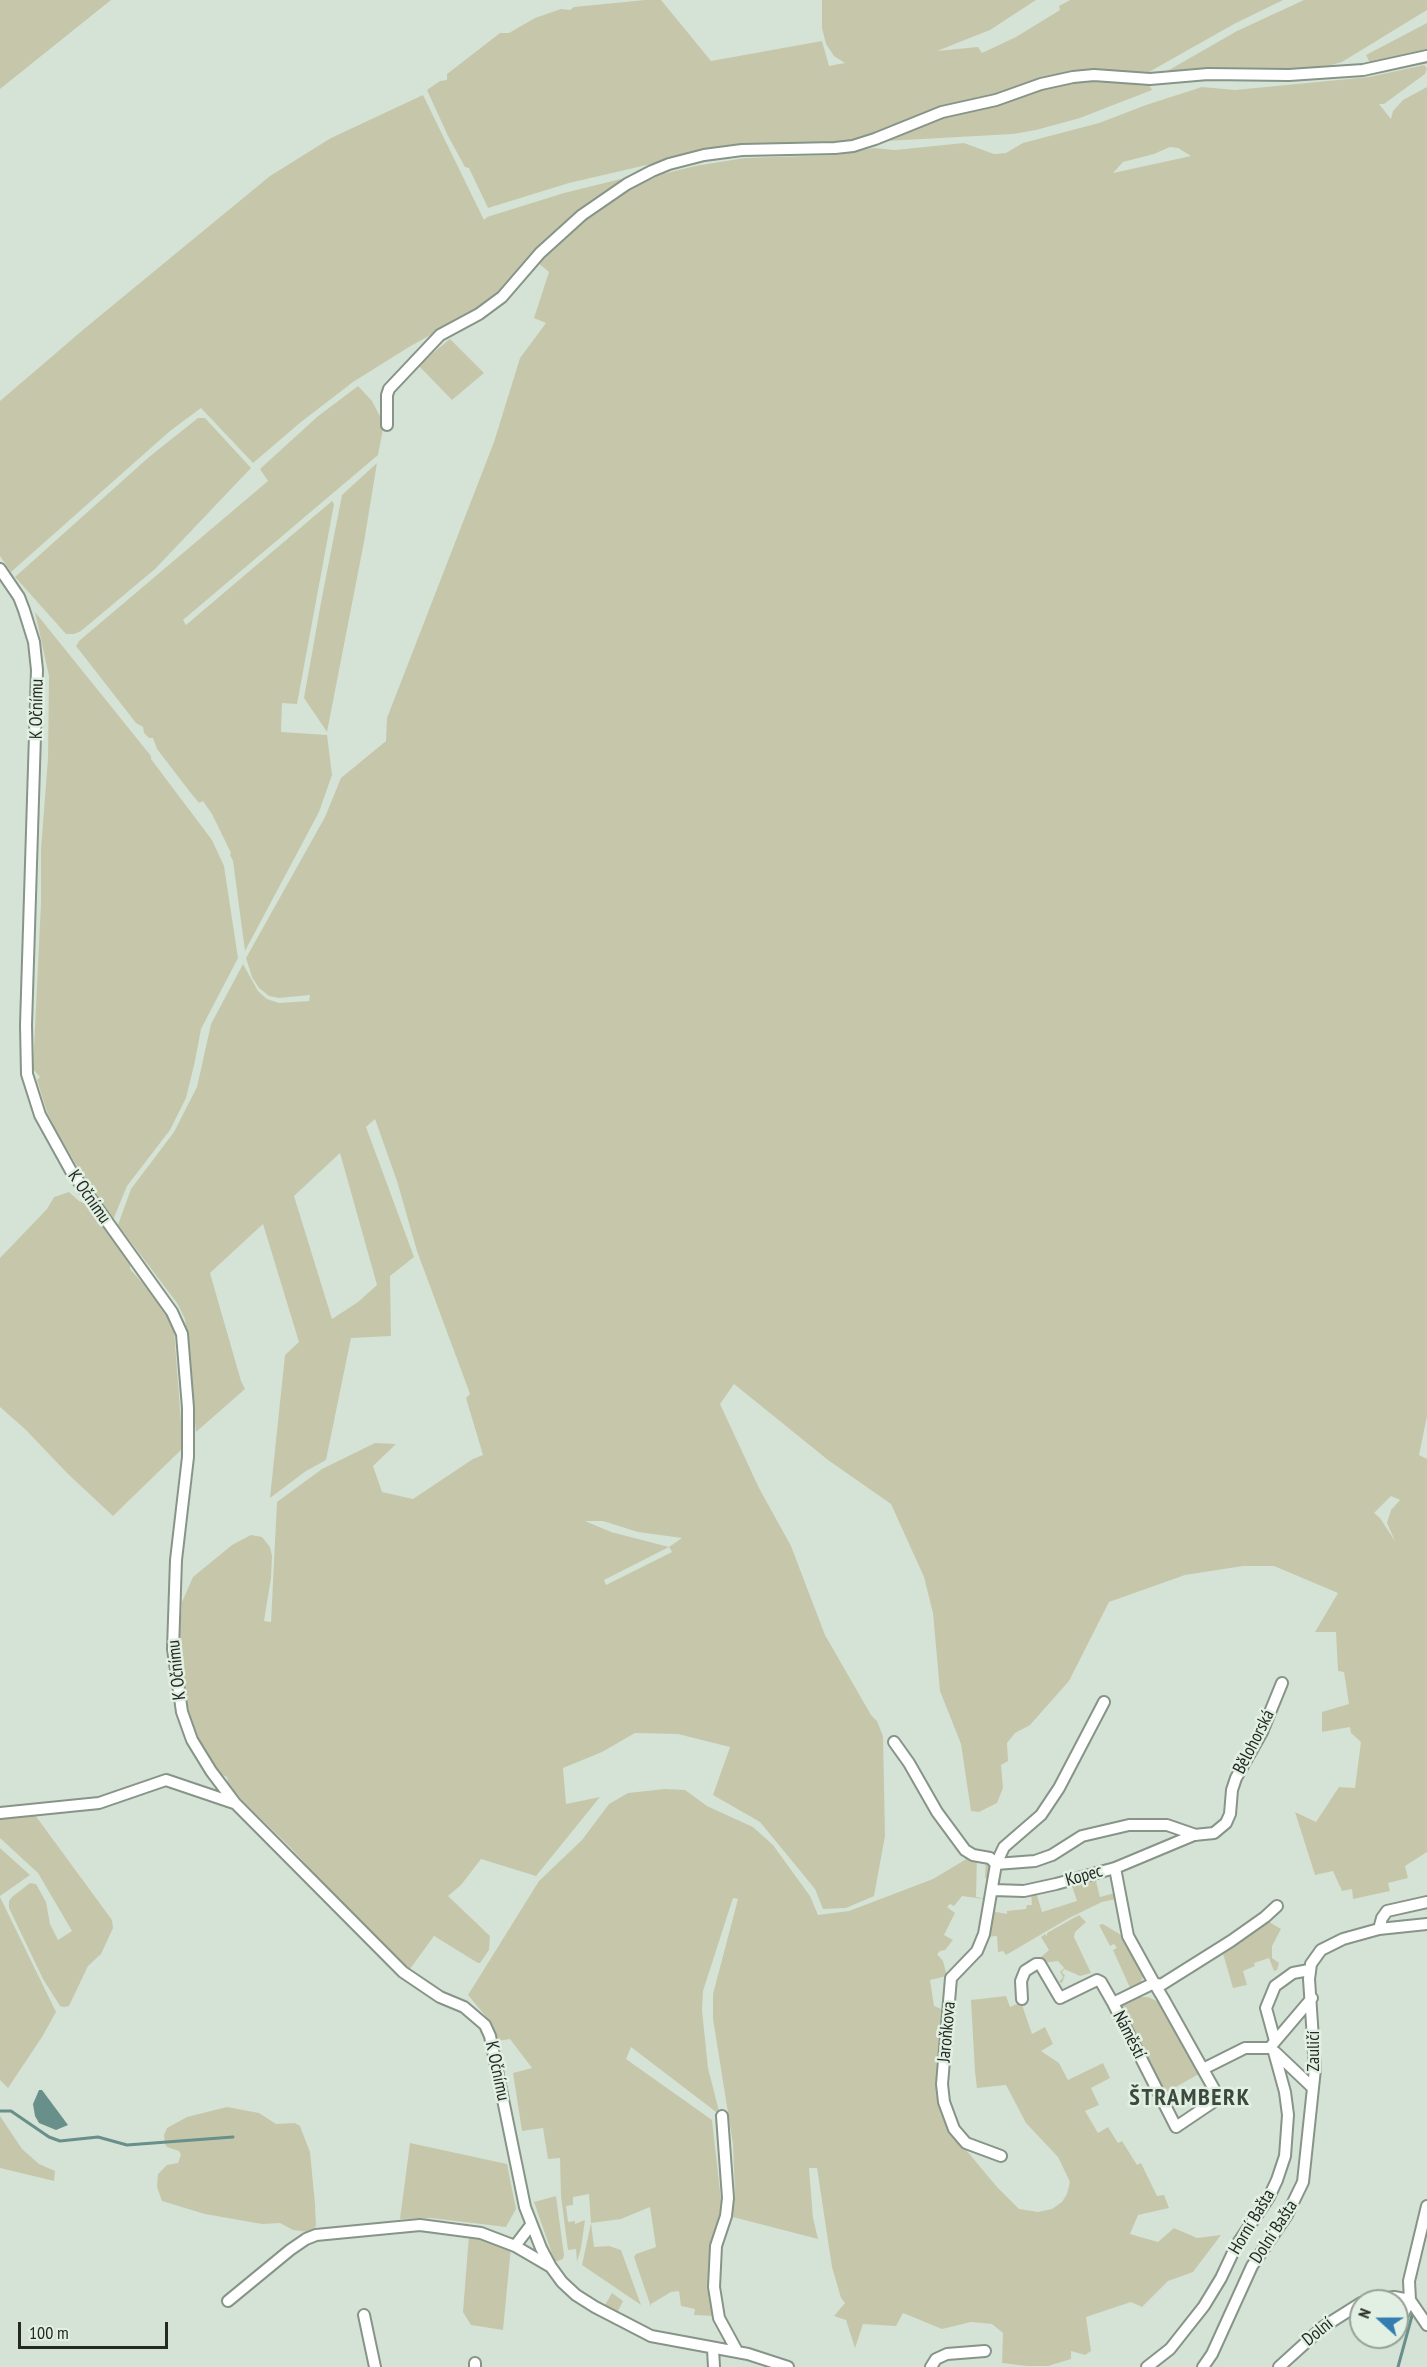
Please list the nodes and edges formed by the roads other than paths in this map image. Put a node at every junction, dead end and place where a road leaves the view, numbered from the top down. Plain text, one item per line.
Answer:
1 (1427, 56) edge
2 (387, 425) dead end
3 (0, 569) edge
4 (1282, 1683) dead end
5 (1104, 1702) dead end
6 (894, 1742) dead end
7 (235, 1803) junction
8 (0, 1813) edge
9 (1214, 1833) joint
10 (1196, 1835) junction
11 (996, 1864) junction
12 (1115, 1868) junction
13 (993, 1890) junction
14 (1427, 1902) edge
15 (1277, 1906) dead end
16 (1427, 1924) edge
17 (1379, 1929) junction
18 (1309, 1970) junction
19 (1154, 1983) junction
20 (1312, 1998) junction
21 (1022, 1999) dead end
22 (1113, 2004) junction
23 (1273, 2047) junction
24 (1203, 2069) junction
25 (1313, 2088) junction
26 (722, 2116) dead end
27 (1001, 2156) dead end
28 (1427, 2206) edge
29 (531, 2225) junction
30 (515, 2246) junction
31 (551, 2267) junction
32 (1410, 2300) joint
33 (228, 2301) dead end
34 (1349, 2311) edge
35 (364, 2315) dead end
36 (1427, 2325) edge
37 (713, 2349) junction
38 (737, 2351) junction
39 (985, 2351) dead end
40 (375, 2367) edge
41 (714, 2367) edge
42 (788, 2367) edge
43 (932, 2367) edge
44 (1148, 2367) edge
45 (1203, 2367) edge
46 (1278, 2367) edge

1 - 2 street
3 - 7 street, K Očnímu
4 - 9 street, Bělohorská
5 - 11 street
6 - 11 street, Kopec
7 - 8 street, K Očnímu
7 - 29 street, K Očnímu
9 - 10 street, Kopec
10 - 11 street, Kopec
10 - 12 street, Kopec
11 - 13 street
12 - 13 street, Kopec
12 - 19 street, Náměstí
13 - 27 street, Jaroňkova
14 - 17 street
15 - 19 street, Náměstí
16 - 17 street
17 - 18 street
18 - 20 street, Zauličí
18 - 23 street, Horní Bašta
19 - 22 street, Náměstí
19 - 24 street, Náměstí
20 - 23 street, Zauličí
20 - 25 street, Zauličí
21 - 22 street
22 - 24 street, Náměstí
23 - 24 street
23 - 25 street, Zauličí
23 - 44 street, Horní Bašta
25 - 45 street, Dolní Bašta
26 - 38 street
28 - 32 street
29 - 30 street
29 - 31 street, K Očnímu
30 - 31 street, K Očnímu
30 - 33 street, K Očnímu
31 - 37 street, K Očnímu
32 - 36 street
34 - 46 street, Dolní
35 - 40 street
37 - 38 street, K Očnímu
37 - 41 street
38 - 42 street, K Očnímu
39 - 43 street

